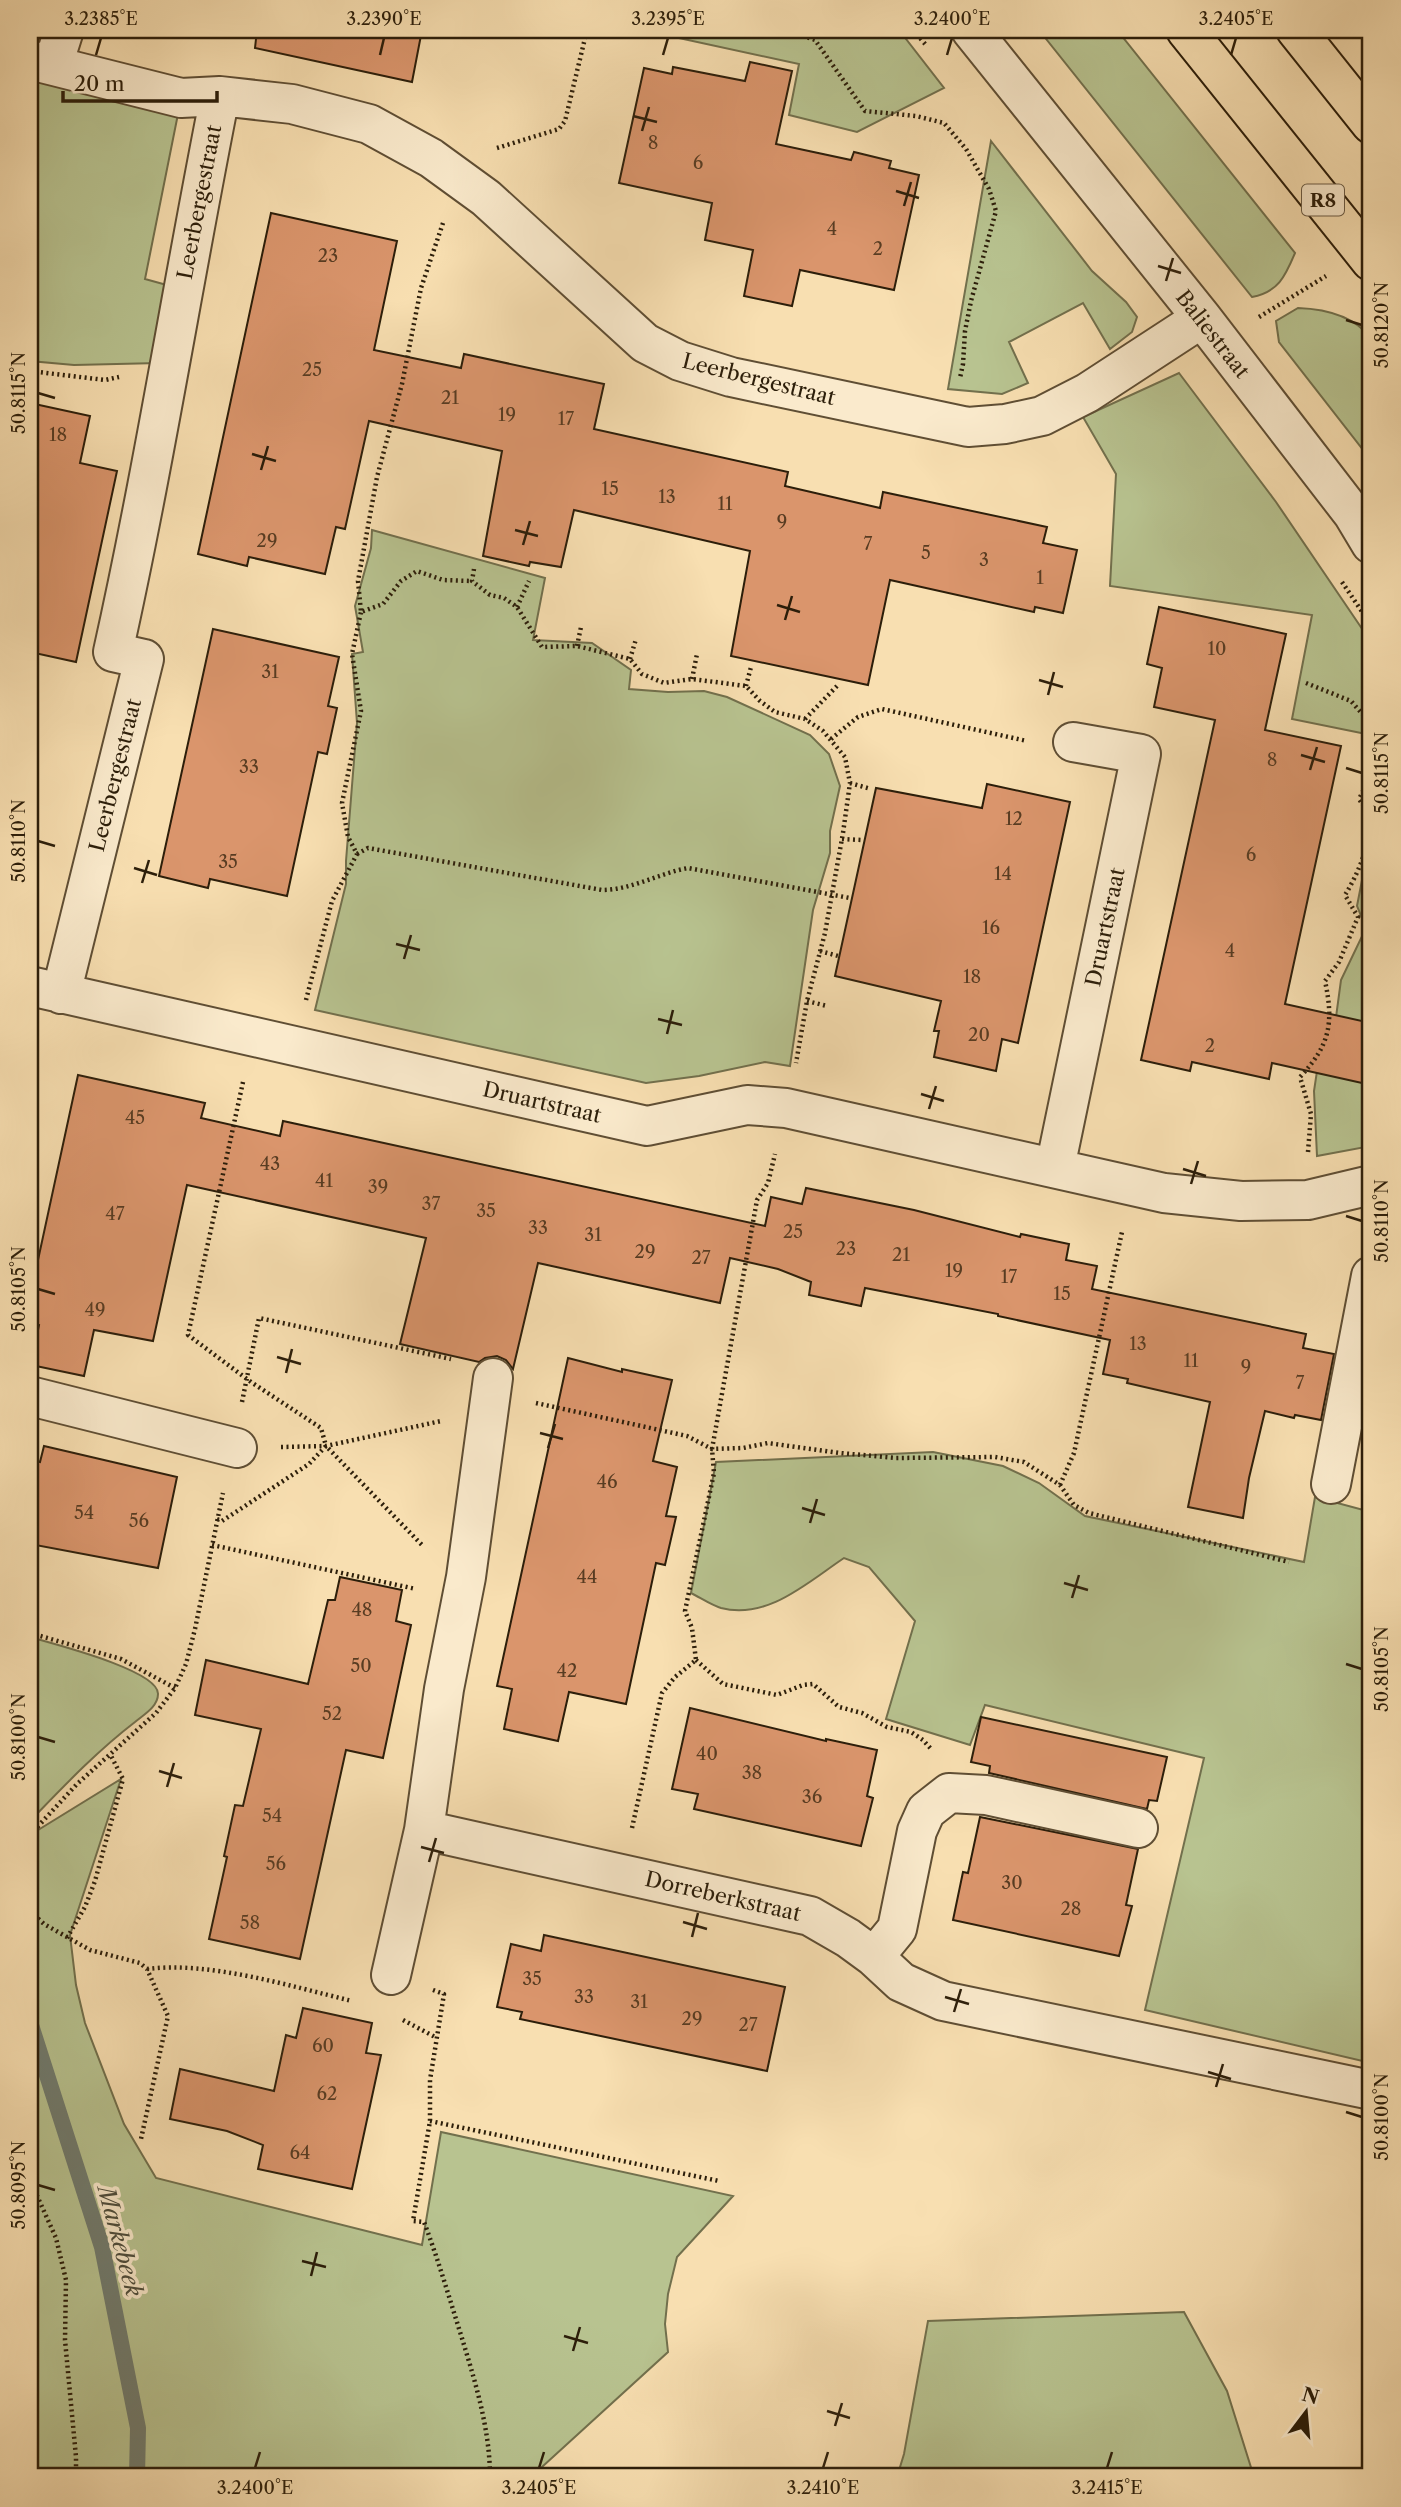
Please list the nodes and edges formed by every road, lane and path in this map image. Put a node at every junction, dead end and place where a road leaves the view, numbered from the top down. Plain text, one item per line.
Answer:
1 (587, 30) edge
2 (704, 30) edge
3 (768, 30) edge
4 (787, 30) edge
5 (971, 30) edge
6 (1186, 30) edge
7 (1296, 30) edge
8 (49, 51) edge
9 (220, 96) junction
10 (1371, 124) edge
11 (467, 183) junction
12 (1371, 261) edge
13 (1321, 280) dead end
14 (1202, 318) junction
15 (1253, 322) dead end
16 (168, 368) junction
17 (30, 372) edge
18 (948, 423) junction
19 (1371, 544) edge
20 (474, 569) dead end
21 (472, 581) junction
22 (528, 581) dead end
23 (517, 607) junction
24 (361, 612) junction
25 (580, 627) dead end
26 (636, 639) dead end
27 (578, 646) junction
28 (696, 654) dead end
29 (630, 659) junction
30 (751, 667) dead end
31 (692, 679) junction
32 (1306, 683) dead end
33 (746, 686) junction
34 (837, 686) dead end
35 (1371, 712) edge
36 (1365, 715) junction
37 (805, 719) junction
38 (1371, 724) edge
39 (831, 739) junction
40 (1073, 742) joint
41 (1371, 776) edge
42 (850, 783) junction
43 (871, 789) dead end
44 (842, 839) junction
45 (861, 840) dead end
46 (357, 854) junction
47 (833, 894) junction
48 (850, 898) dead end
49 (820, 951) junction
50 (838, 956) dead end
51 (45, 990) edge
52 (807, 1000) junction
53 (827, 1006) dead end
54 (253, 1037) junction
55 (298, 1047) junction
56 (786, 1108) junction
57 (1055, 1168) junction
58 (1132, 1185) junction
59 (1371, 1185) edge
60 (1313, 1198) junction
61 (1371, 1276) edge
62 (455, 1360) dead end
63 (247, 1379) junction
64 (491, 1394) junction
65 (30, 1396) edge
66 (326, 1446) junction
67 (235, 1447) junction
68 (712, 1449) junction
69 (1331, 1484) dead end
70 (1060, 1485) junction
71 (217, 1519) junction
72 (212, 1545) junction
73 (1289, 1562) dead end
74 (464, 1588) junction
75 (30, 1633) edge
76 (696, 1660) junction
77 (176, 1688) junction
78 (110, 1754) junction
79 (949, 1793) junction
80 (1138, 1828) dead end
81 (424, 1830) junction
82 (30, 1835) edge
83 (622, 1873) junction
84 (30, 1911) edge
85 (67, 1938) junction
86 (874, 1957) junction
87 (146, 1969) junction
88 (391, 1975) joint
89 (361, 2003) dead end
90 (399, 2018) dead end
91 (437, 2038) junction
92 (1371, 2090) edge
93 (430, 2121) junction
94 (141, 2139) dead end
95 (30, 2180) edge
96 (719, 2181) dead end
97 (76, 2477) edge
98 (490, 2477) edge

1 - 11 path
2 - 3 path
4 - 18 path
5 - 14 street, Baliestraat
6 - 12 highway, R8
7 - 10 highway
8 - 9 street
9 - 11 street, Leerbergestraat
9 - 16 street, Leerbergestraat
11 - 18 street, Leerbergestraat
11 - 24 path
13 - 15 path
14 - 18 street, Leerbergestraat
14 - 19 street, Baliestraat
16 - 17 path
16 - 51 street, Leerbergestraat
20 - 21 path
21 - 23 path
21 - 24 path
22 - 23 path
23 - 27 path
24 - 46 path
25 - 27 path
26 - 29 path
27 - 29 path
28 - 31 path
29 - 31 path
30 - 33 path
31 - 33 path
32 - 36 path
33 - 37 path
34 - 37 path
35 - 36 path
36 - 38 path
37 - 39 path
39 - 40 path
39 - 42 path
40 - 57 street, Druartstraat
41 - 60 path
42 - 43 path
42 - 44 path
44 - 45 path
44 - 47 path
46 - 47 path
46 - 55 path
47 - 48 path
47 - 49 path
49 - 50 path
49 - 52 path
51 - 54 street, Druartstraat
52 - 53 path
52 - 56 path
54 - 55 street, Druartstraat
54 - 63 path
55 - 56 street, Druartstraat
56 - 57 street, Druartstraat
56 - 68 path
57 - 58 street, Druartstraat
58 - 60 street, Druartstraat
58 - 70 path
59 - 60 street, Druartstraat
61 - 69 street
62 - 63 path
63 - 66 path
63 - 67 path
64 - 66 path
64 - 68 path
64 - 74 street
65 - 67 street
66 - 67 path
66 - 71 path
66 - 74 path
67 - 71 path
68 - 70 path
68 - 76 path
70 - 73 path
71 - 72 path
72 - 74 path
72 - 77 path
74 - 81 street
75 - 77 path
76 - 79 path
76 - 83 path
77 - 78 path
78 - 82 path
78 - 85 path
79 - 80 street
79 - 86 street
81 - 83 street, Dorreberkstraat
81 - 88 street
83 - 86 street, Dorreberkstraat
84 - 85 path
85 - 87 path
86 - 92 street, Dorreberkstraat
87 - 89 path
87 - 94 path
88 - 91 path
90 - 91 path
91 - 93 path
93 - 96 path
93 - 98 path
95 - 97 path

